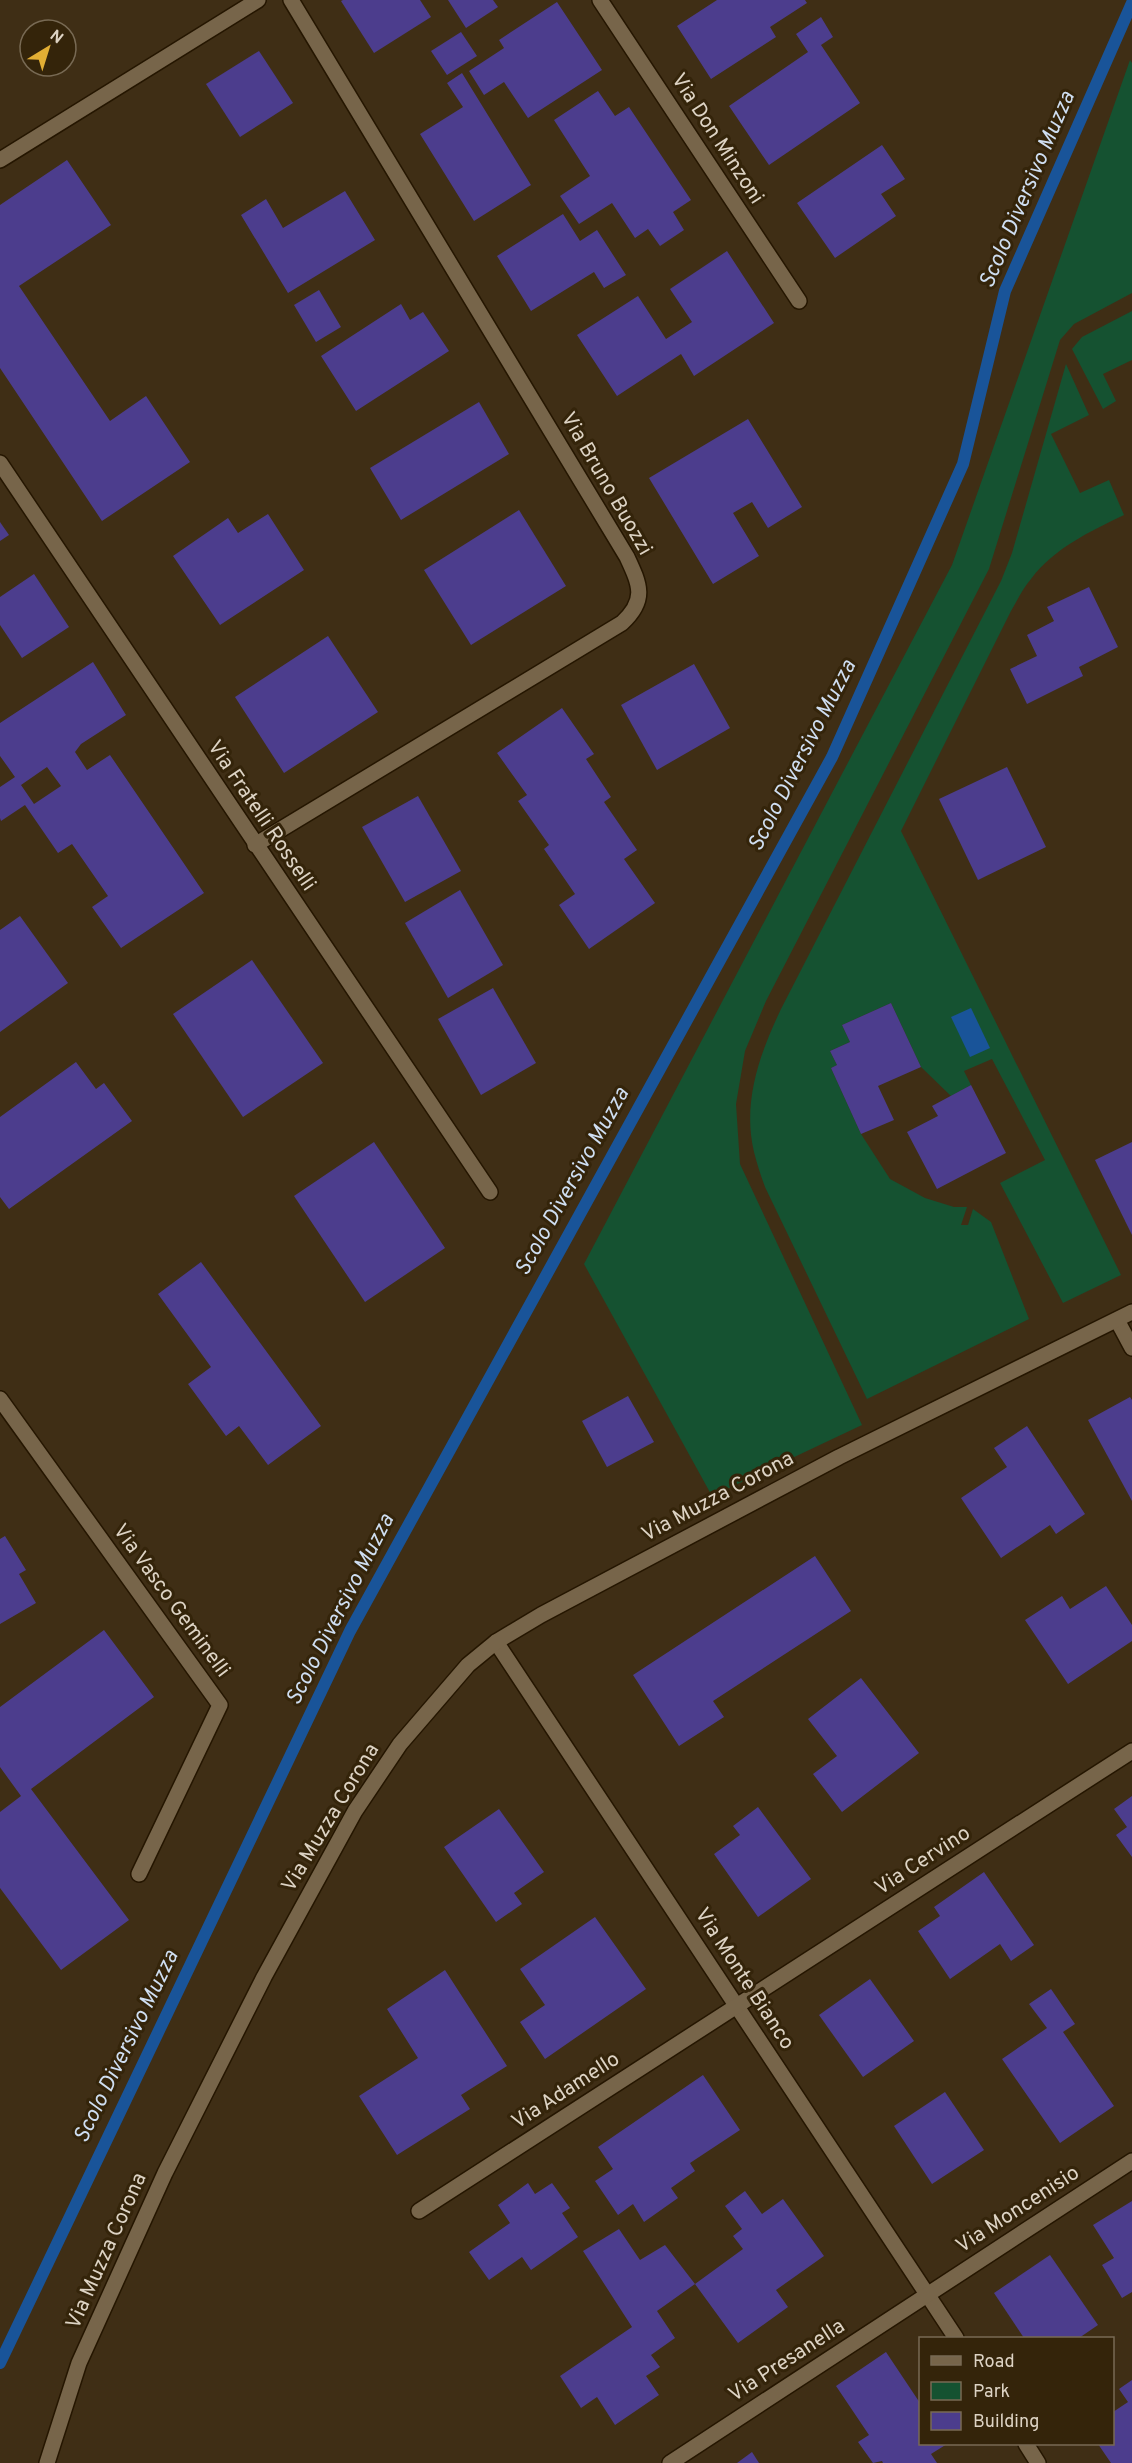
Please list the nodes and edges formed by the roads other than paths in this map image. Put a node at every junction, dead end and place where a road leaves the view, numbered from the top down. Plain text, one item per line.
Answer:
1 (258, 0) edge
2 (291, 0) edge
3 (600, 0) edge
4 (0, 160) edge
5 (799, 301) dead end
6 (0, 463) edge
7 (255, 845) junction
8 (489, 1192) dead end
9 (1132, 1312) edge
10 (1117, 1320) junction
11 (1132, 1348) edge
12 (0, 1399) edge
13 (496, 1642) junction
14 (1132, 1751) edge
15 (139, 1874) dead end
16 (736, 2006) junction
17 (1132, 2161) edge
18 (418, 2211) dead end
19 (927, 2295) junction
20 (955, 2337) edge
21 (1027, 2445) edge
22 (47, 2463) edge
23 (670, 2463) edge
24 (1038, 2463) edge

1 - 4 street
2 - 7 street, Via Bruno Buozzi
3 - 5 street, Via Don Minzoni
6 - 7 street, Via Fratelli Rosselli
7 - 8 street, Via Fratelli Rosselli
9 - 10 street, Via Muzza Corona
10 - 11 street
10 - 13 street, Via Muzza Corona
12 - 15 street, Via Vasco Geminelli
13 - 16 street, Via Monte Bianco
13 - 22 street, Via Muzza Corona
14 - 16 street, Via Cervino
16 - 18 street, Via Adamello
16 - 19 street, Via Monte Bianco
17 - 19 street, Via Moncenisio
19 - 20 street, Via Monte Bianco
19 - 23 street, Via Presanella
21 - 24 street

